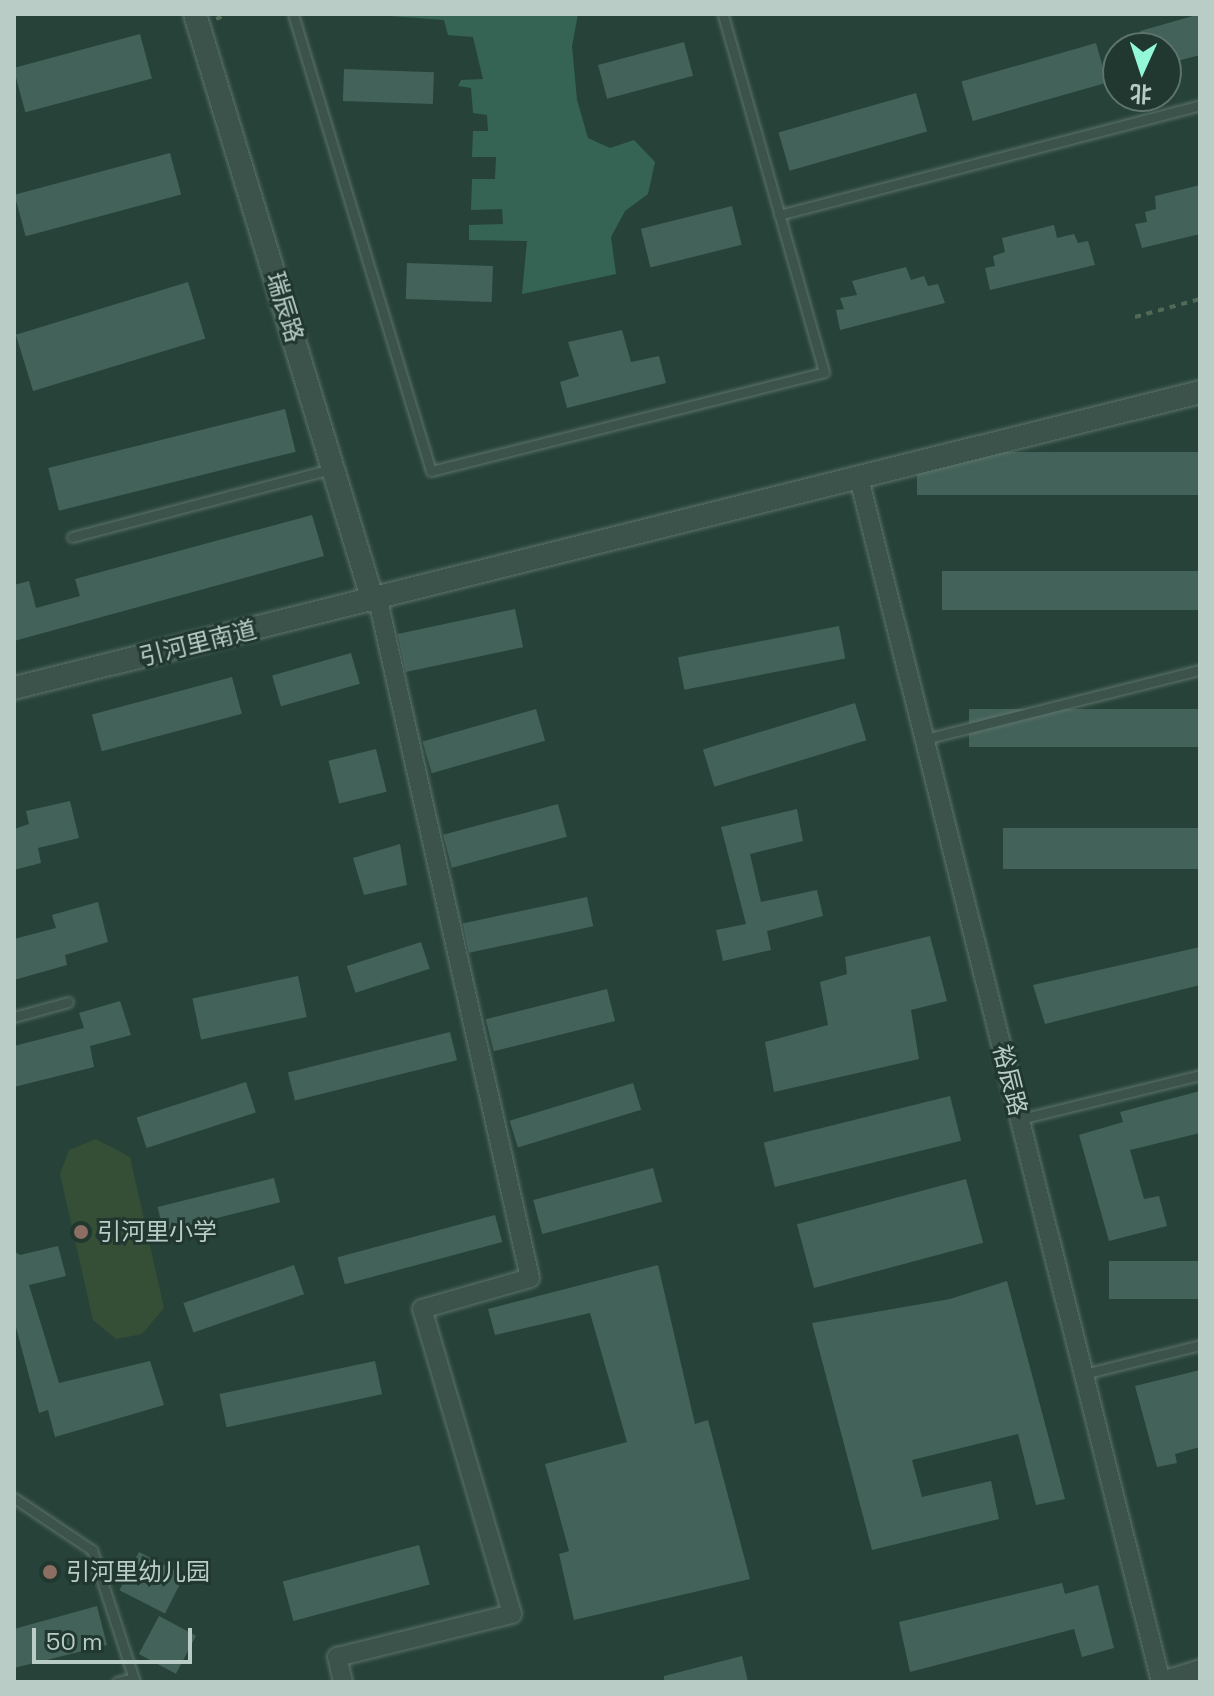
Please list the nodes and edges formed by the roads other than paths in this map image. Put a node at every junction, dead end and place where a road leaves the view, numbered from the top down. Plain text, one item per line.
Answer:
1 (195, 14) edge
2 (208, 14) edge
3 (293, 14) edge
4 (723, 14) edge
5 (1200, 105) edge
6 (779, 215) junction
7 (1200, 392) edge
8 (339, 467) junction
9 (859, 478) junction
10 (72, 537) dead end
11 (378, 600) junction
12 (1200, 670) edge
13 (14, 688) edge
14 (925, 739) junction
15 (68, 1002) dead end
16 (14, 1017) edge
17 (1200, 1075) edge
18 (1020, 1119) junction
19 (1200, 1345) edge
20 (1084, 1374) junction
21 (14, 1498) edge
22 (1200, 1671) edge
23 (134, 1680) edge
24 (117, 1682) edge
25 (343, 1682) edge
26 (1163, 1682) edge

1 - 8 street, 瑞辰路
2 - 8 street, 瑞辰路
3 - 6 lane
4 - 6 lane
5 - 6 lane
7 - 9 street, 引河里南道
8 - 10 lane
8 - 11 street, 瑞辰路
9 - 11 street, 引河里南道
9 - 14 street, 裕辰路
11 - 13 street, 引河里南道
11 - 25 street
12 - 14 lane
14 - 18 street, 裕辰路
15 - 16 lane
17 - 18 lane
18 - 20 street, 裕辰路
19 - 20 lane
20 - 26 street, 裕辰路
21 - 23 lane
22 - 26 street
23 - 24 lane

